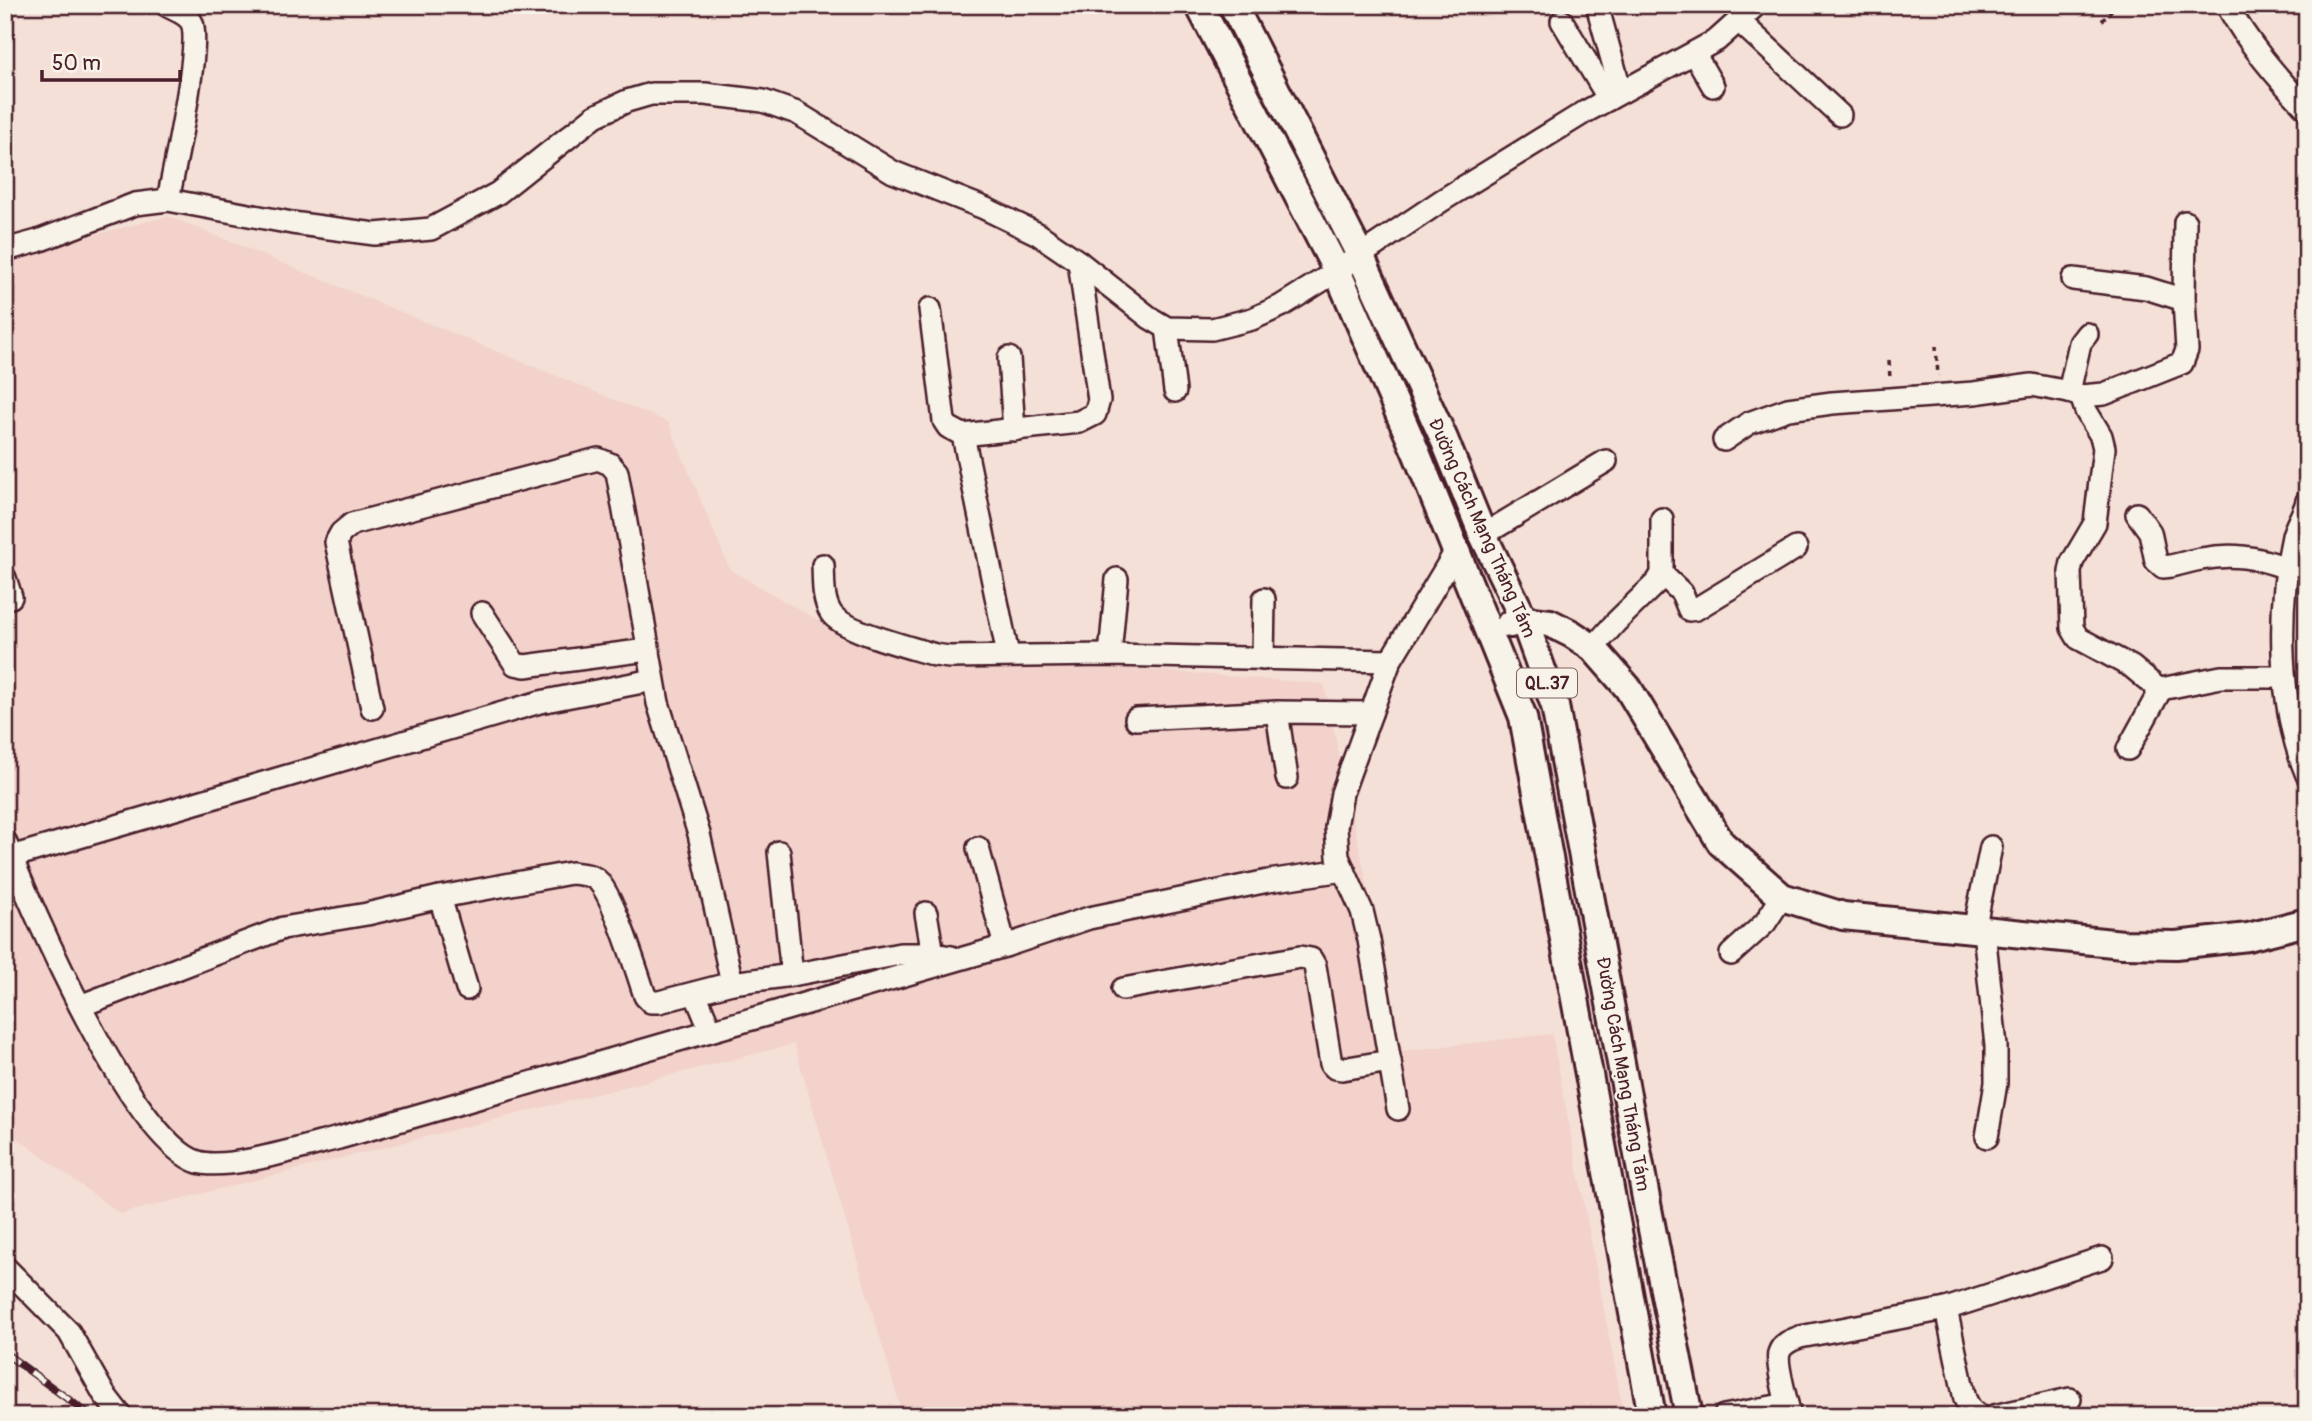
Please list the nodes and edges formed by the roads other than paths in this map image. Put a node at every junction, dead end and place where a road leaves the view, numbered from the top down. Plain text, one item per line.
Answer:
1 (166, 5) edge
2 (1199, 5) edge
3 (1233, 5) edge
4 (1597, 5) edge
5 (1756, 5) edge
6 (2227, 5) edge
7 (1562, 20) dead end
8 (1739, 21) junction
9 (1694, 53) junction
10 (1713, 86) dead end
11 (1615, 96) junction
12 (2307, 110) edge
13 (1840, 115) dead end
14 (169, 200) junction
15 (2185, 222) dead end
16 (5, 250) edge
17 (1360, 255) junction
18 (1079, 262) junction
19 (1337, 271) junction
20 (2074, 279) dead end
21 (2185, 300) junction
22 (930, 309) dead end
23 (1167, 328) junction
24 (2087, 334) dead end
25 (1009, 358) dead end
26 (1175, 391) dead end
27 (2075, 394) junction
28 (1014, 430) junction
29 (963, 435) junction
30 (1724, 440) dead end
31 (1606, 461) dead end
32 (2307, 501) edge
33 (2137, 514) dead end
34 (1662, 519) dead end
35 (1483, 535) junction
36 (1796, 548) dead end
37 (1456, 551) junction
38 (823, 565) dead end
39 (2287, 568) junction
40 (1662, 574) junction
41 (1117, 579) dead end
42 (1264, 599) dead end
43 (482, 613) dead end
44 (1524, 620) junction
45 (1488, 629) junction
46 (1593, 648) junction
47 (648, 650) junction
48 (1008, 655) junction
49 (1110, 655) junction
50 (1263, 659) junction
51 (1390, 661) junction
52 (2284, 677) junction
53 (653, 680) junction
54 (2161, 689) junction
55 (372, 708) dead end
56 (1277, 712) junction
57 (1371, 713) junction
58 (1136, 719) dead end
59 (2128, 749) dead end
60 (2307, 775) edge
61 (1287, 778) dead end
62 (1991, 847) dead end
63 (978, 848) dead end
64 (8, 849) edge
65 (779, 852) dead end
66 (1344, 870) junction
67 (440, 897) junction
68 (1782, 897) junction
69 (926, 913) dead end
70 (2307, 922) edge
71 (1979, 931) junction
72 (1005, 946) junction
73 (933, 954) junction
74 (1731, 954) dead end
75 (961, 959) junction
76 (792, 975) junction
77 (732, 983) junction
78 (467, 989) dead end
79 (1123, 989) dead end
80 (695, 993) junction
81 (80, 1006) junction
82 (710, 1029) junction
83 (1390, 1061) junction
84 (1398, 1109) dead end
85 (1987, 1137) dead end
86 (2102, 1258) dead end
87 (5, 1267) edge
88 (1946, 1309) junction
89 (2070, 1399) dead end
90 (1788, 1410) edge
91 (121, 1416) edge
92 (1652, 1416) edge
93 (1689, 1416) edge
94 (1724, 1416) edge
95 (1979, 1416) edge
96 (1994, 1416) edge

1 - 14 street
2 - 19 main road, Đường Cách Mạng Tháng Tám / QL.37
3 - 17 main road, Đường Cách Mạng Tháng Tám / QL.37
4 - 11 street
5 - 8 street
6 - 12 street
7 - 11 street
8 - 9 street
8 - 13 street
9 - 10 street
9 - 11 street
11 - 17 street
14 - 16 street
14 - 18 street
15 - 21 street
17 - 19 street
17 - 35 main road, Đường Cách Mạng Tháng Tám / QL.37
18 - 23 street
18 - 28 street
19 - 23 street
19 - 37 main road, Đường Cách Mạng Tháng Tám / QL.37
20 - 21 street
21 - 27 street
22 - 29 street
23 - 26 street
24 - 27 street
25 - 28 street
27 - 30 street
27 - 54 street
28 - 29 street
29 - 48 street
31 - 35 street
32 - 39 street
33 - 39 street
34 - 40 street
35 - 44 main road, Đường Cách Mạng Tháng Tám / QL.37
36 - 40 street
37 - 45 main road, Đường Cách Mạng Tháng Tám / QL.37
37 - 51 street
38 - 48 street
39 - 52 street
40 - 46 street
41 - 49 street
42 - 50 street
43 - 47 street
44 - 45 main road
44 - 46 main road
44 - 93 main road, Đường Cách Mạng Tháng Tám / QL.37
45 - 92 main road, Đường Cách Mạng Tháng Tám / QL.37
46 - 68 main road
47 - 53 street
47 - 55 street
48 - 49 street
49 - 50 street
50 - 51 street
51 - 57 street
52 - 54 street
52 - 60 street
53 - 64 street
53 - 77 street
54 - 59 street
56 - 57 street
56 - 58 street
56 - 61 street
57 - 66 street
62 - 71 street
63 - 72 street
64 - 81 street
65 - 76 street
66 - 72 street
66 - 83 street
67 - 78 street
67 - 80 street
67 - 81 street
68 - 71 main road
68 - 74 street
69 - 73 street
70 - 71 main road
71 - 85 street
72 - 75 street
73 - 75 street
73 - 76 street
75 - 82 street
76 - 77 street
77 - 80 street
79 - 83 street
80 - 82 street
81 - 82 street
83 - 84 street
86 - 88 street
87 - 91 street
88 - 90 street
88 - 95 street
89 - 96 street
90 - 94 street

